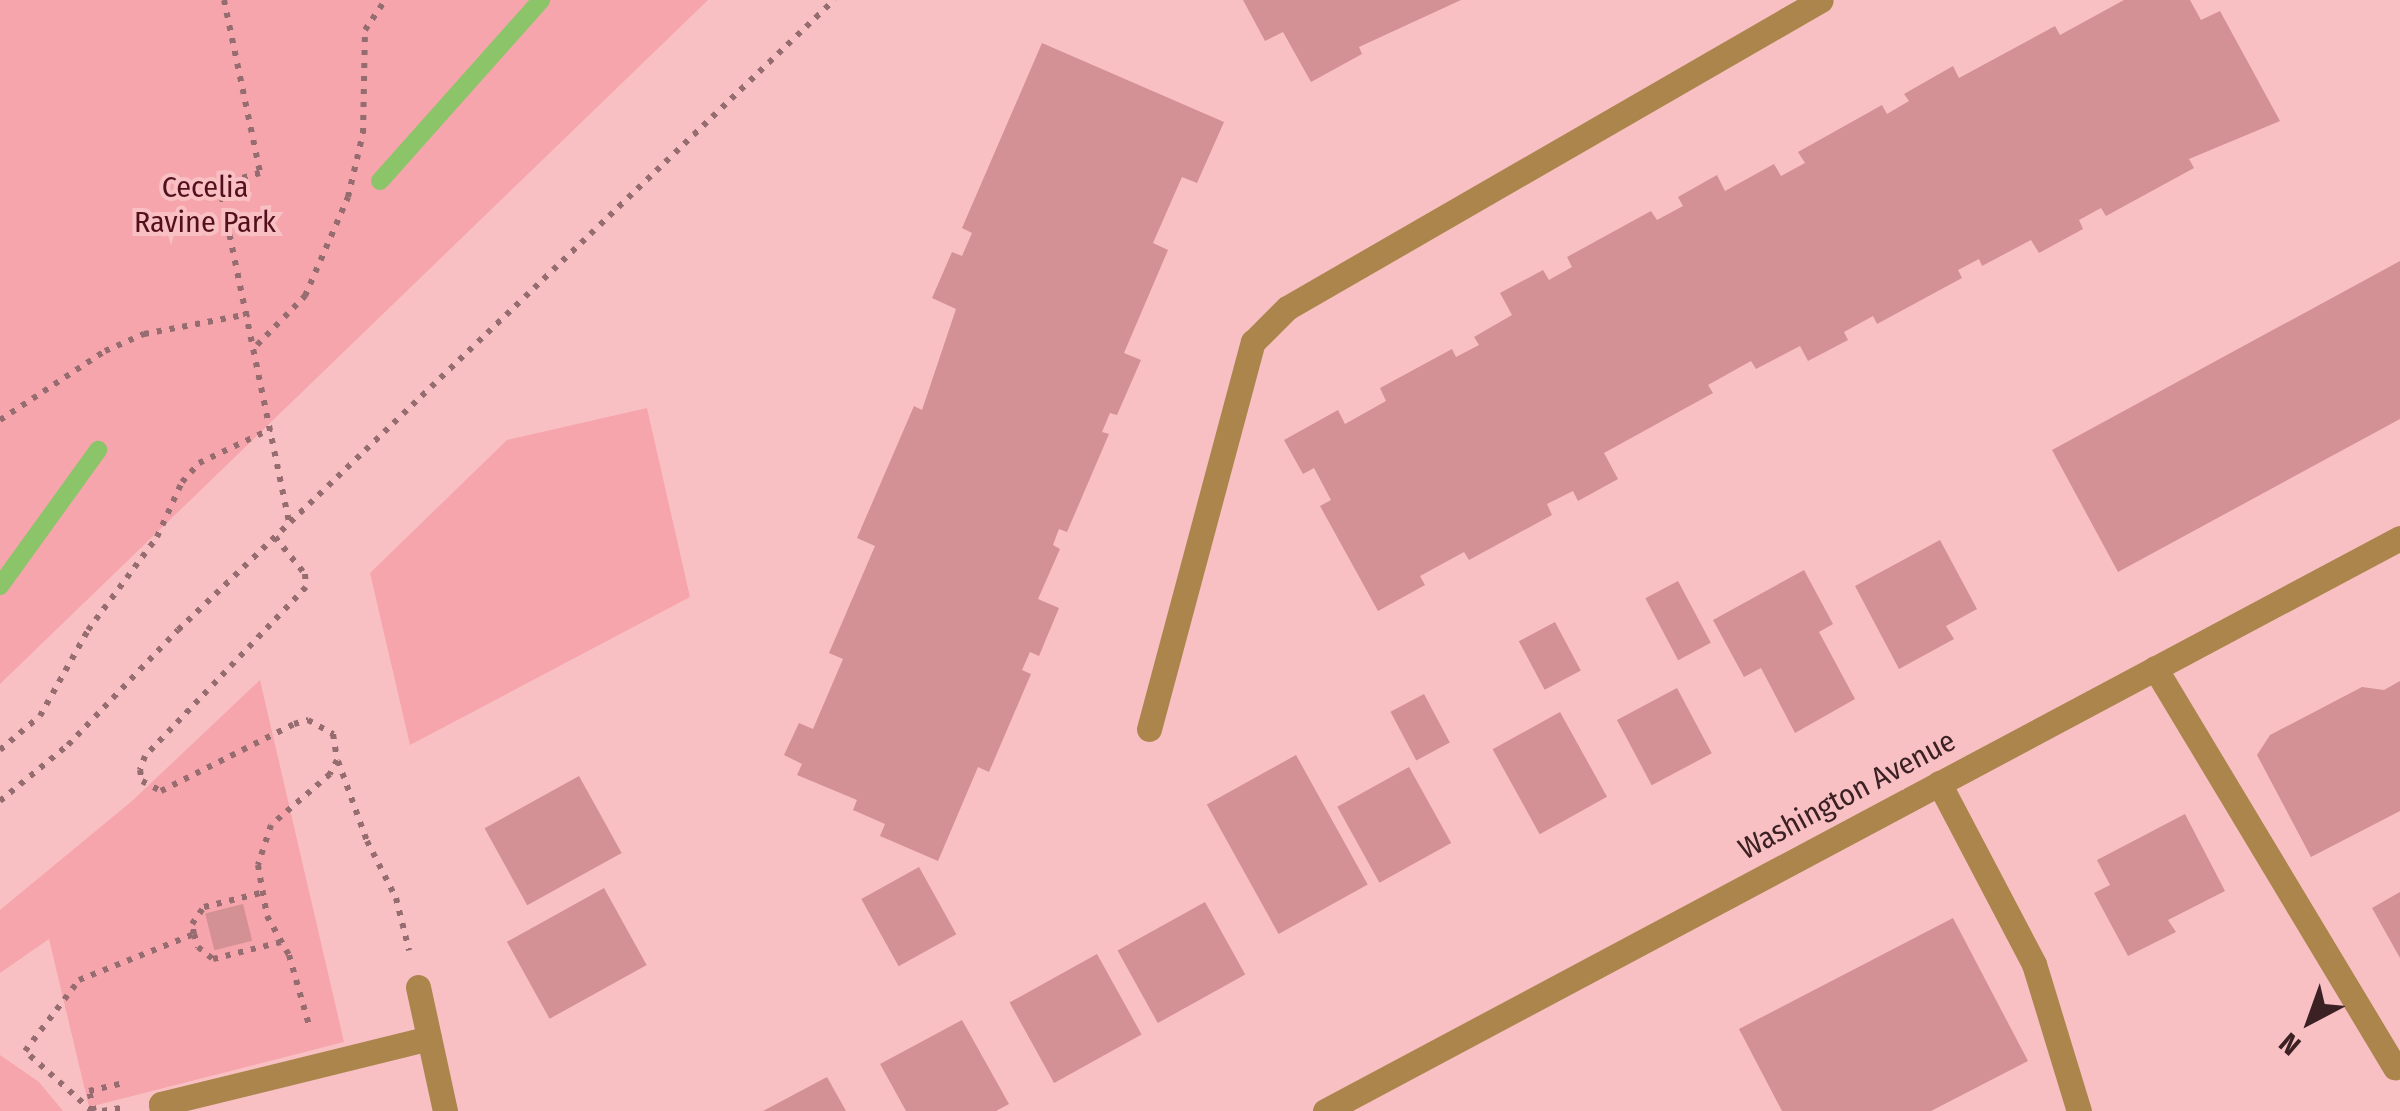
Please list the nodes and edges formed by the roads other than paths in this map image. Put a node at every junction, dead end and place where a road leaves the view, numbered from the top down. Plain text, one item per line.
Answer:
1 (1821, 0) edge
2 (2400, 538) edge
3 (2155, 668) junction
4 (1149, 729) dead end
5 (1939, 783) junction
6 (418, 987) road end
7 (429, 1038) junction
8 (2394, 1067) dead end
9 (162, 1111) edge
10 (445, 1111) edge
11 (1325, 1111) edge
12 (2079, 1111) edge

1 - 4 street
2 - 3 street, Washington Avenue
3 - 5 street, Washington Avenue
3 - 8 street
5 - 11 street, Washington Avenue
5 - 12 street
6 - 7 street
7 - 9 street
7 - 10 street

